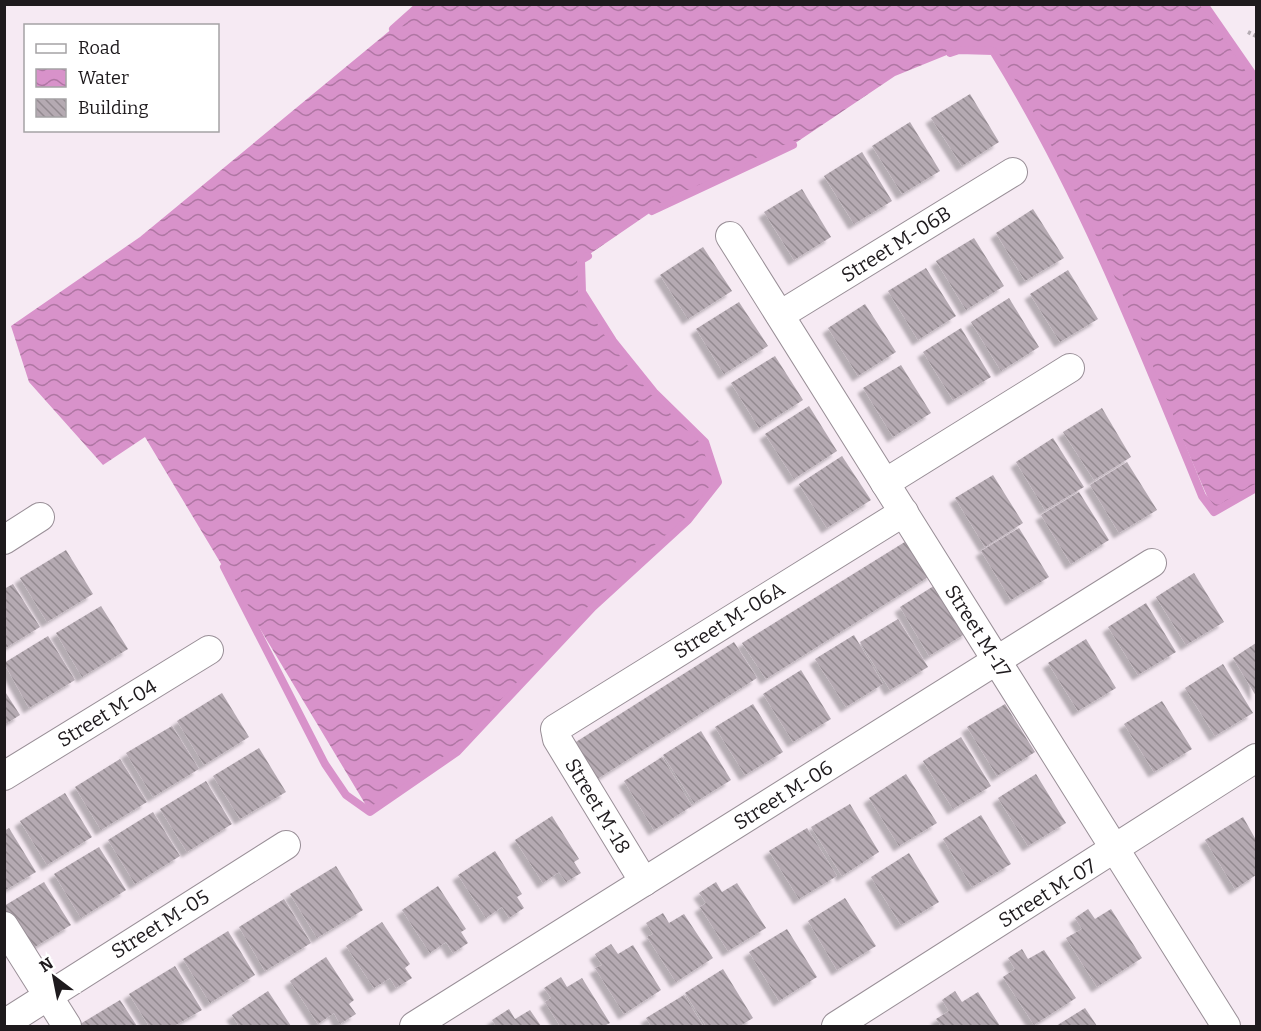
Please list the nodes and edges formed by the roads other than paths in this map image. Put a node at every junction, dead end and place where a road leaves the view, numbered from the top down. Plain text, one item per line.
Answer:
1 (1013, 172) dead end
2 (730, 236) dead end
3 (780, 315) junction
4 (1071, 369) dead end
5 (885, 483) junction
6 (904, 512) junction
7 (40, 517) dead end
8 (4, 540) edge
9 (1152, 563) dead end
10 (209, 650) dead end
11 (996, 660) junction
12 (555, 729) joint
13 (1257, 758) edge
14 (4, 776) edge
15 (286, 845) dead end
16 (1115, 850) junction
17 (644, 882) junction
18 (4, 926) edge
19 (48, 995) junction
20 (6, 1023) edge
21 (67, 1026) edge
22 (414, 1026) edge
23 (836, 1026) edge
24 (1226, 1026) edge

1 - 3 street, Street M-06B
2 - 3 street, Street M-17
3 - 5 street, Street M-17
4 - 5 street
5 - 6 street, Street M-17
6 - 11 street, Street M-17
6 - 12 street, Street M-06A
7 - 8 street
9 - 11 street, Street M-06
10 - 14 street, Street M-04
11 - 16 street, Street M-17
11 - 17 street, Street M-06
12 - 17 street, Street M-18
13 - 16 street, Street M-07
15 - 19 street, Street M-05
16 - 23 street, Street M-07
16 - 24 street, Street M-17
17 - 22 street, Street M-06
18 - 19 street
19 - 20 street, Street M-05
19 - 21 street

